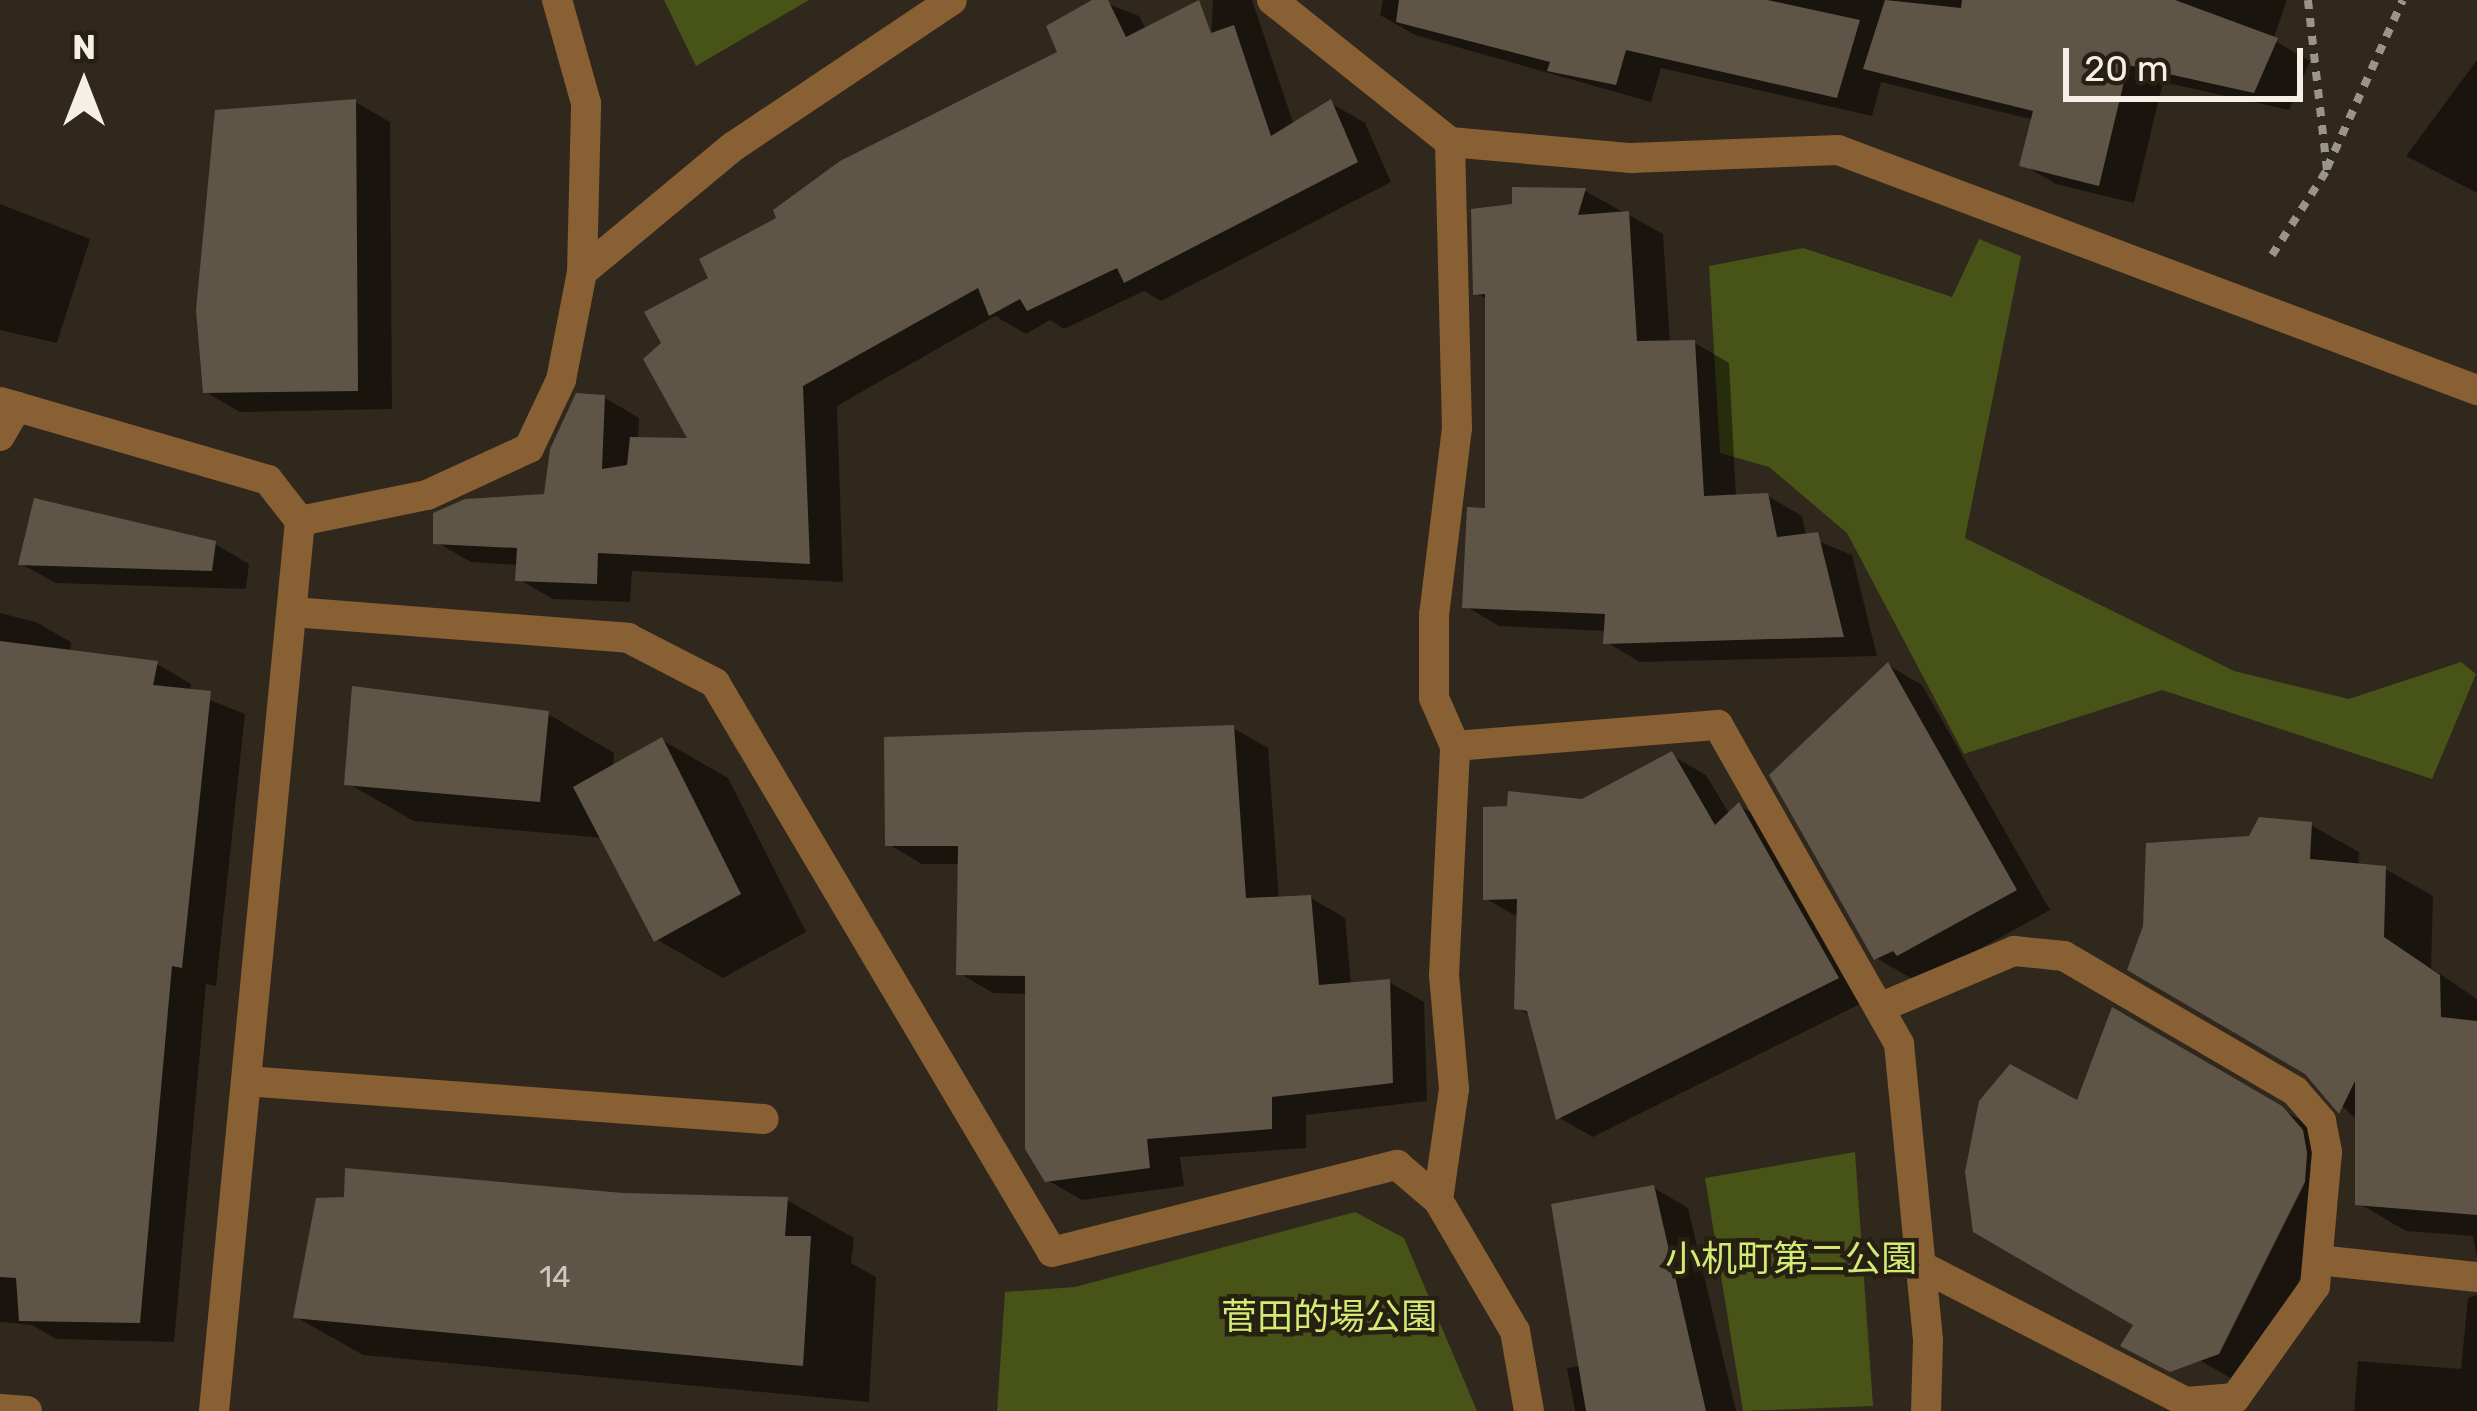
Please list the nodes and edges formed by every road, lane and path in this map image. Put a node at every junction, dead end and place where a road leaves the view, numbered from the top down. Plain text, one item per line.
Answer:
1 (556, 0) edge
2 (952, 0) edge
3 (1272, 0) edge
4 (2308, 0) edge
5 (2403, 0) edge
6 (1450, 142) junction
7 (2326, 170) junction
8 (582, 272) junction
9 (2242, 302) junction
10 (2477, 390) edge
11 (8, 404) edge
12 (0, 436) edge
13 (299, 521) junction
14 (293, 612) junction
15 (1455, 746) junction
16 (1879, 1008) junction
17 (246, 1081) junction
18 (764, 1118) dead end
19 (1438, 1200) junction
20 (2318, 1260) junction
21 (1921, 1266) junction
22 (2477, 1277) edge
23 (2239, 1404) edge
24 (0, 1409) edge
25 (27, 1411) edge
26 (214, 1411) edge
27 (1528, 1411) edge
28 (1926, 1411) edge

1 - 8 street
2 - 8 street
3 - 6 street
4 - 7 path
5 - 7 path
6 - 9 street
6 - 15 street
7 - 9 path
8 - 13 street
9 - 10 street
11 - 12 street
11 - 13 street
13 - 14 street
14 - 17 street
14 - 19 street
15 - 16 street
15 - 19 street
16 - 20 street
16 - 21 street
17 - 18 street
17 - 26 street
19 - 27 street
20 - 22 street
20 - 23 street
21 - 23 street
21 - 28 street
24 - 25 street

